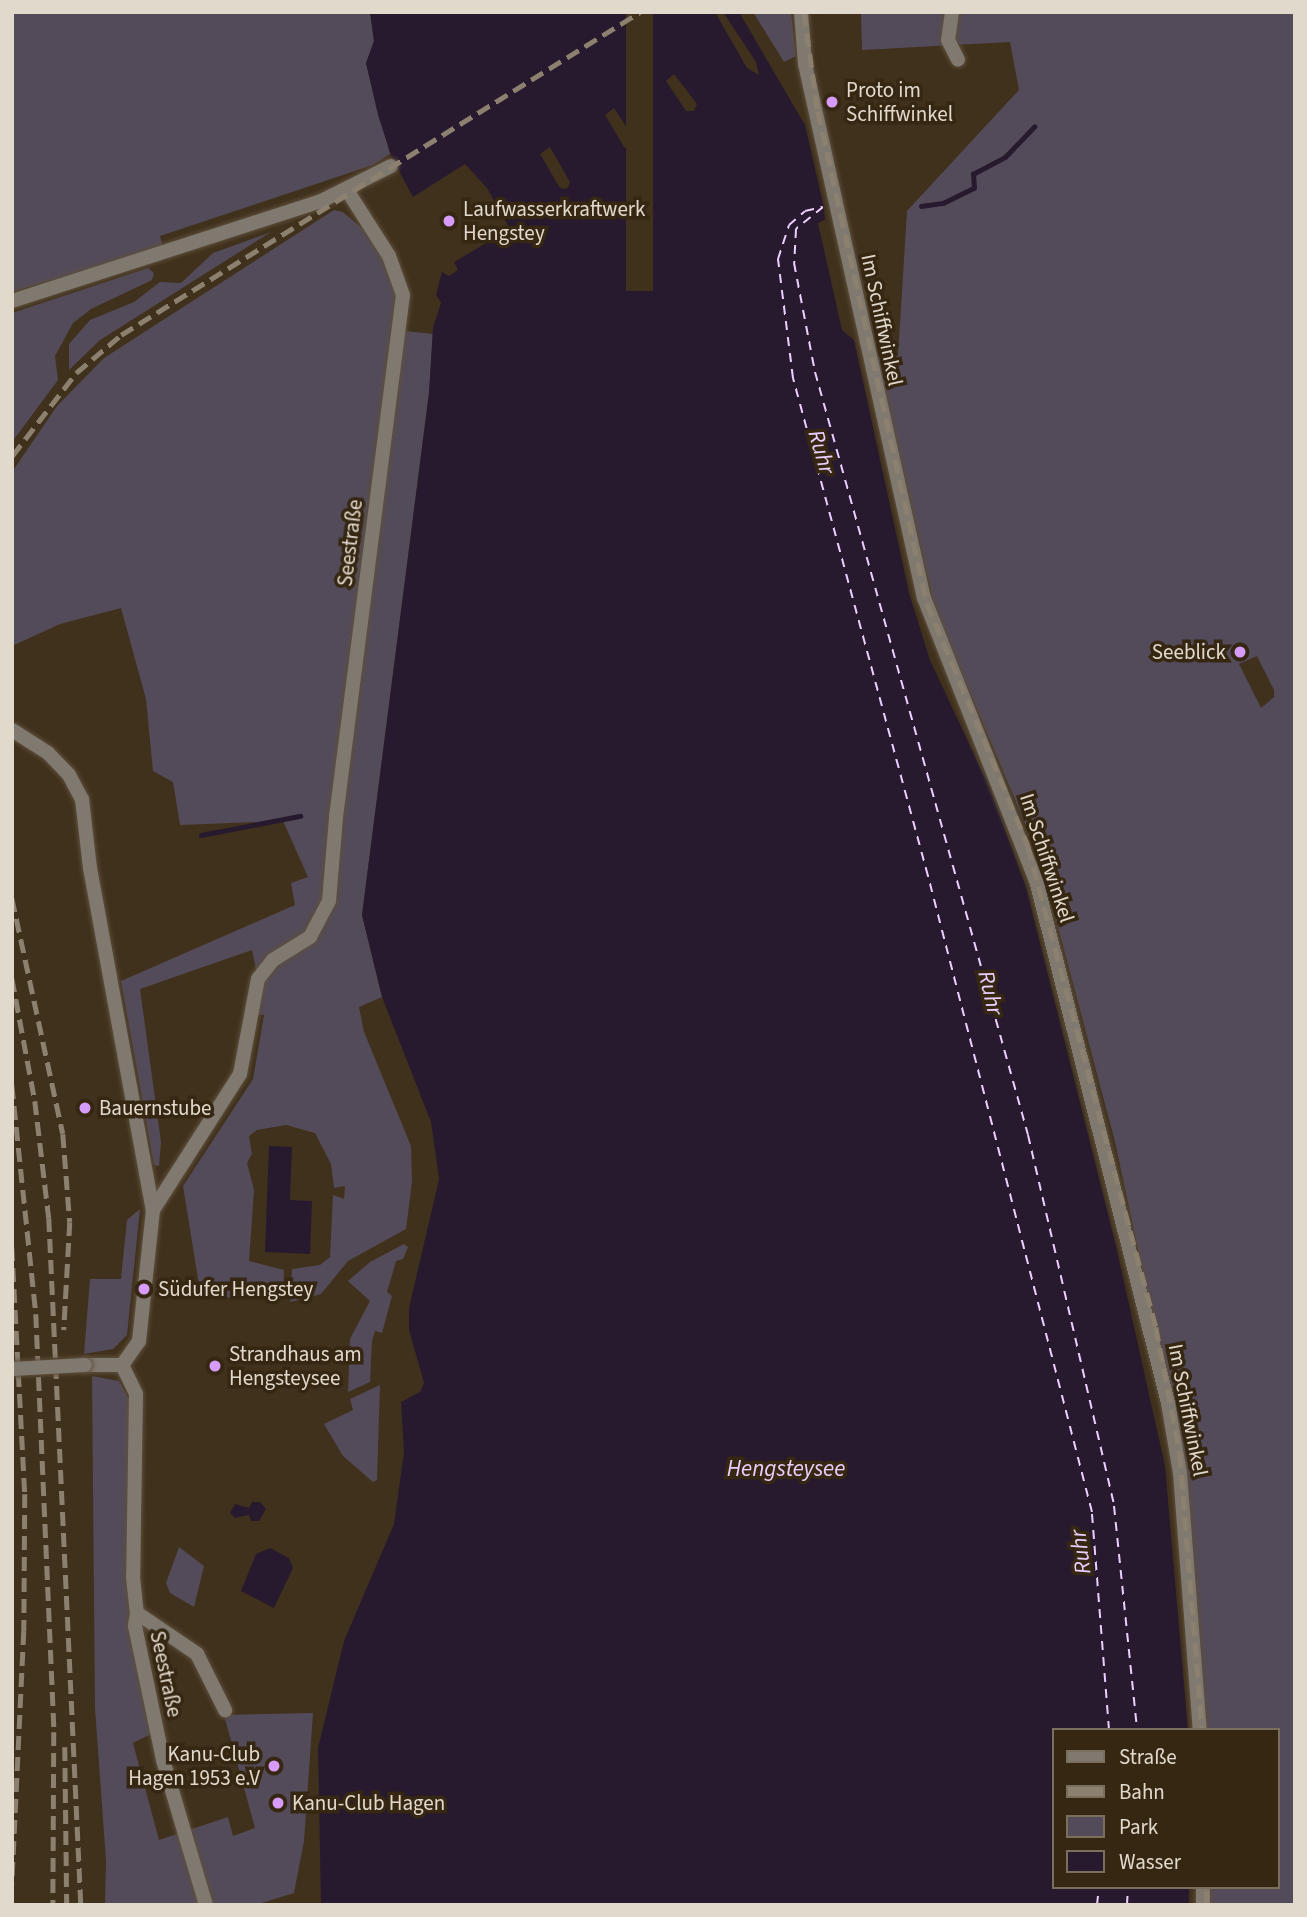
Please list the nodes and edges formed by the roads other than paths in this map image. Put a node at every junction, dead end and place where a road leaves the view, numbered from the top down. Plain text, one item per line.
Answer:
1 (801, 12) edge
2 (952, 12) edge
3 (958, 60) dead end
4 (391, 166) dead end
5 (347, 190) junction
6 (12, 301) edge
7 (12, 730) edge
8 (153, 1210) junction
9 (122, 1365) junction
10 (12, 1369) edge
11 (137, 1613) junction
12 (225, 1710) dead end
13 (1200, 1728) edge
14 (206, 1905) edge

1 - 13 street, Im Schiffwinkel
2 - 3 street
4 - 5 street
5 - 6 street
5 - 8 street, Seestraße
7 - 8 street, Seestraße
8 - 9 street, Seestraße
9 - 10 street, bridge
9 - 11 street, Seestraße
11 - 12 street, Seestraße
11 - 14 street, Seestraße

